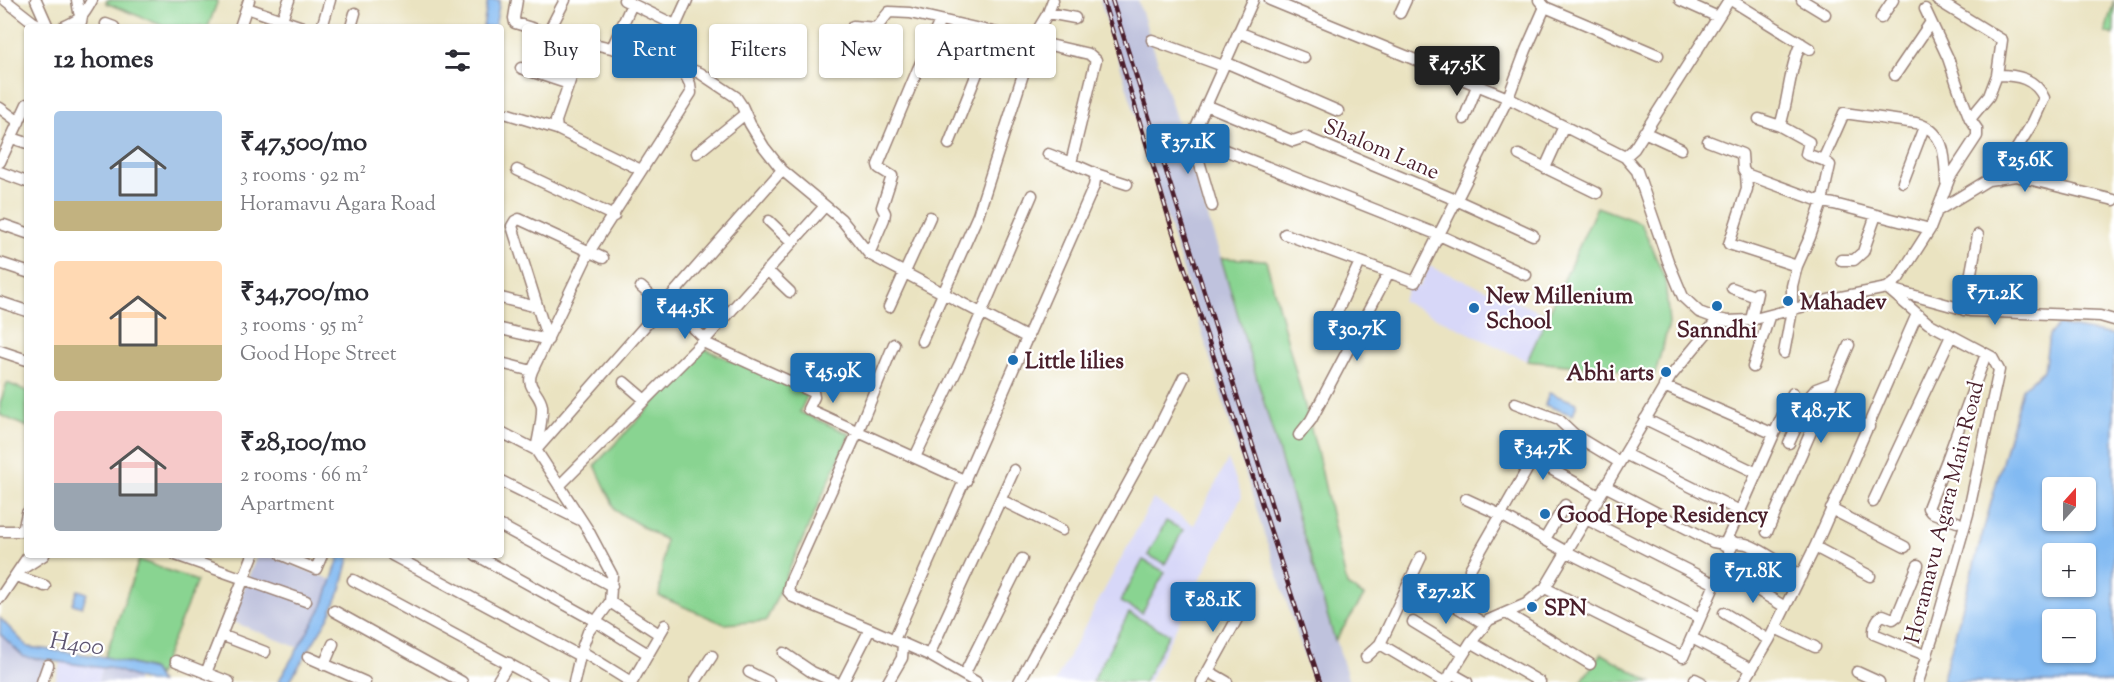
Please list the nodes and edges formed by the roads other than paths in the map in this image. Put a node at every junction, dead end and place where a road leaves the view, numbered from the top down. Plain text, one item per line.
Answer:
1 (5, 0) edge
2 (36, 0) edge
3 (77, 0) edge
4 (92, 0) edge
5 (289, 0) edge
6 (330, 0) edge
7 (518, 0) edge
8 (565, 0) edge
9 (687, 0) edge
10 (912, 0) edge
11 (1053, 0) edge
12 (1253, 0) edge
13 (1270, 0) edge
14 (1406, 0) edge
15 (1680, 0) edge
16 (1730, 0) edge
17 (1802, 0) edge
18 (1893, 0) edge
19 (1937, 0) edge
20 (628, 2) edge
21 (1925, 3) edge
22 (248, 4) edge
23 (1542, 4) edge
24 (910, 12) junction
25 (354, 13) dead end
26 (1048, 13) junction
27 (1400, 13) dead end
28 (1825, 14) dead end
29 (1718, 17) junction
30 (1075, 18) dead end
31 (1881, 18) dead end
32 (940, 21) junction
33 (80, 22) edge
34 (1931, 22) junction
35 (37, 24) edge
36 (47, 24) edge
37 (241, 24) edge
38 (281, 24) edge
39 (323, 24) edge
40 (352, 24) edge
41 (522, 24) edge
42 (553, 24) edge
43 (620, 24) edge
44 (673, 24) edge
45 (675, 24) edge
46 (879, 24) edge
47 (953, 24) edge
48 (1041, 24) edge
49 (1238, 32) junction
50 (1152, 40) dead end
51 (600, 45) edge
52 (1056, 47) edge
53 (612, 48) edge
54 (1658, 55) dead end
55 (1304, 58) dead end
56 (1224, 64) junction
57 (521, 68) dead end
58 (697, 72) edge
59 (1895, 75) dead end
60 (1997, 75) junction
61 (571, 78) edge
62 (687, 78) edge
63 (975, 78) edge
64 (1022, 78) edge
65 (569, 84) junction
66 (1477, 86) junction
67 (1508, 98) junction
68 (1206, 105) junction
69 (0, 108) edge
70 (24, 111) edge
71 (1338, 111) dead end
72 (508, 114) dead end
73 (745, 114) junction
74 (1759, 118) dead end
75 (1464, 119) dead end
76 (1970, 119) junction
77 (19, 122) junction
78 (1563, 126) junction
79 (1780, 126) junction
80 (1924, 127) junction
81 (557, 129) junction
82 (1644, 132) junction
83 (1192, 137) junction
84 (12, 138) junction
85 (1708, 141) dead end
86 (24, 142) edge
87 (949, 144) dead end
88 (1681, 149) dead end
89 (697, 153) dead end
90 (1048, 154) dead end
91 (1519, 155) dead end
92 (1625, 157) junction
93 (1823, 160) junction
94 (0, 162) edge
95 (1071, 163) junction
96 (1545, 168) junction
97 (517, 170) dead end
98 (641, 170) junction
99 (782, 170) junction
100 (0, 172) edge
101 (1096, 174) junction
102 (1746, 174) junction
103 (1998, 179) junction
104 (24, 181) edge
105 (1904, 182) dead end
106 (1127, 184) dead end
107 (1946, 186) junction
108 (1597, 193) dead end
109 (1032, 195) dead end
110 (1456, 200) junction
111 (2114, 200) edge
112 (1822, 202) junction
113 (825, 206) junction
114 (1212, 206) dead end
115 (1937, 211) junction
116 (1876, 215) junction
117 (614, 216) junction
118 (930, 217) dead end
119 (769, 221) dead end
120 (4, 225) dead end
121 (1930, 229) junction
122 (24, 232) edge
123 (1285, 234) dead end
124 (1439, 235) junction
125 (1533, 235) dead end
126 (1978, 235) dead end
127 (792, 243) junction
128 (589, 252) junction
129 (869, 254) junction
130 (603, 258) dead end
131 (1842, 260) dead end
132 (1360, 262) junction
133 (0, 263) edge
134 (1797, 266) junction
135 (767, 270) junction
136 (24, 271) edge
137 (1389, 272) junction
138 (905, 274) junction
139 (1526, 275) dead end
140 (641, 287) dead end
141 (1732, 288) dead end
142 (1887, 288) junction
143 (790, 292) dead end
144 (942, 294) junction
145 (504, 299) edge
146 (0, 302) edge
147 (662, 306) junction
148 (537, 307) junction
149 (889, 307) dead end
150 (24, 310) edge
151 (1792, 310) junction
152 (1964, 310) junction
153 (982, 314) junction
154 (1917, 314) junction
155 (1769, 316) junction
156 (683, 318) dead end
157 (1718, 319) junction
158 (1751, 320) junction
159 (2114, 320) edge
160 (504, 330) edge
161 (1951, 336) junction
162 (1028, 338) junction
163 (1325, 338) dead end
164 (548, 340) junction
165 (704, 340) junction
166 (922, 341) dead end
167 (894, 344) dead end
168 (1849, 345) dead end
169 (0, 351) edge
170 (1784, 353) dead end
171 (1986, 354) junction
172 (24, 359) edge
173 (504, 364) edge
174 (1753, 368) dead end
175 (532, 370) junction
176 (1184, 377) dead end
177 (624, 382) dead end
178 (1832, 383) junction
179 (1664, 386) junction
180 (1793, 393) dead end
181 (645, 400) junction
182 (1515, 403) dead end
183 (1821, 407) junction
184 (1645, 419) junction
185 (1869, 427) junction
186 (858, 431) junction
187 (504, 434) edge
188 (1774, 434) junction
189 (1299, 435) dead end
190 (1789, 443) dead end
191 (536, 450) junction
192 (915, 457) junction
193 (1622, 458) junction
194 (1014, 470) dead end
195 (1757, 473) junction
196 (966, 481) junction
197 (504, 482) edge
198 (559, 486) junction
199 (1602, 491) junction
200 (1466, 499) dead end
201 (1001, 500) junction
202 (1873, 502) dead end
203 (1565, 504) dead end
204 (1831, 509) junction
205 (1740, 511) junction
206 (1501, 515) junction
207 (1584, 518) junction
208 (580, 520) junction
209 (1957, 522) dead end
210 (504, 528) edge
211 (1062, 530) dead end
212 (0, 531) edge
213 (24, 532) edge
214 (1767, 532) dead end
215 (1545, 539) junction
216 (1729, 544) junction
217 (1905, 547) dead end
218 (1815, 548) junction
219 (1565, 551) junction
220 (1421, 557) dead end
221 (27, 558) edge
222 (40, 558) edge
223 (252, 558) edge
224 (290, 558) edge
225 (321, 558) edge
226 (398, 558) edge
227 (481, 558) edge
228 (203, 559) edge
229 (1022, 559) dead end
230 (1918, 565) dead end
231 (1470, 569) dead end
232 (18, 573) junction
233 (1801, 576) junction
234 (1870, 576) dead end
235 (1736, 577) dead end
236 (245, 578) junction
237 (353, 580) dead end
238 (1715, 584) junction
239 (45, 586) dead end
240 (612, 586) junction
241 (1545, 588) junction
242 (1430, 591) dead end
243 (0, 598) edge
244 (1248, 599) dead end
245 (306, 601) dead end
246 (610, 602) junction
247 (1785, 607) junction
248 (334, 611) dead end
249 (1506, 613) junction
250 (1724, 613) dead end
251 (1700, 618) junction
252 (595, 621) junction
253 (1413, 622) dead end
254 (1485, 624) junction
255 (1775, 628) junction
256 (870, 629) junction
257 (221, 635) junction
258 (1692, 638) junction
259 (1769, 640) junction
260 (899, 642) junction
261 (1471, 642) junction
262 (333, 644) dead end
263 (1380, 644) junction
264 (1815, 647) dead end
265 (266, 652) dead end
266 (1464, 652) junction
267 (580, 653) junction
268 (784, 653) dead end
269 (648, 654) junction
270 (929, 655) junction
271 (712, 656) dead end
272 (1927, 656) junction
273 (308, 657) dead end
274 (1366, 657) dead end
275 (176, 662) dead end
276 (509, 663) junction
277 (1590, 664) dead end
278 (48, 665) dead end
279 (324, 665) junction
280 (1751, 669) junction
281 (1208, 671) junction
282 (749, 672) dead end
283 (1857, 672) dead end
284 (206, 673) junction
285 (964, 675) junction
286 (810, 677) edge
287 (1447, 679) edge
288 (42, 682) edge
289 (229, 682) edge
290 (364, 682) edge
291 (462, 682) edge
292 (497, 682) edge
293 (542, 682) edge
294 (574, 682) edge
295 (631, 682) edge
296 (695, 682) edge
297 (769, 682) edge
298 (835, 682) edge
299 (843, 682) edge
300 (888, 682) edge
301 (976, 682) edge
302 (1019, 682) edge
303 (1202, 682) edge
304 (1227, 682) edge
305 (1467, 682) edge
306 (1540, 682) edge
307 (1744, 682) edge
308 (1879, 682) edge
309 (1918, 682) edge

1 - 35 street
2 - 36 street
3 - 33 street
4 - 33 street
5 - 38 street
6 - 39 street
7 - 41 street
8 - 42 street
9 - 45 street
10 - 24 street
11 - 26 street
12 - 49 street
13 - 66 street
14 - 27 street
15 - 29 street
16 - 29 street
16 - 79 street
17 - 28 street
18 - 31 street
19 - 60 street
20 - 43 street
20 - 44 street
21 - 34 street
22 - 37 street
22 - 38 street
23 - 54 street
23 - 67 street
24 - 32 street
24 - 46 street
25 - 40 street
26 - 30 street
26 - 48 street
29 - 82 street
32 - 47 street
32 - 129 street
34 - 59 street
34 - 76 street
49 - 55 street
49 - 56 street
50 - 56 street
51 - 53 street
52 - 95 street
56 - 68 street
56 - 71 street
57 - 65 street
58 - 73 street
60 - 76 street
60 - 103 street
61 - 65 street
62 - 98 street
63 - 87 street
64 - 144 street
65 - 81 street
66 - 67 street
66 - 75 street
67 - 78 street
67 - 110 street
68 - 83 street
68 - 110 street, Shalom Lane
69 - 77 street
70 - 77 street
72 - 81 street
73 - 89 street
73 - 99 street
74 - 79 street
76 - 107 street
77 - 84 street
78 - 92 street
78 - 96 street
79 - 93 street
80 - 93 street
80 - 105 street
80 - 107 street
81 - 98 street
82 - 88 street
82 - 92 street
83 - 114 street
83 - 124 street
84 - 86 street
84 - 94 street
85 - 102 street
90 - 95 street
91 - 96 street
92 - 157 street
93 - 112 street
95 - 101 street
96 - 108 street
97 - 117 street
98 - 117 street
99 - 113 street
99 - 147 street
100 - 104 street
101 - 106 street
101 - 162 street
102 - 112 street
102 - 134 street
103 - 111 street
103 - 115 street
107 - 115 street
109 - 153 street
110 - 124 street
110 - 125 street, Shalom Lane
112 - 116 street
112 - 134 street
113 - 127 street
113 - 129 street
115 - 121 street
116 - 121 street
116 - 131 street
117 - 128 street
118 - 138 street
119 - 127 street
120 - 122 street
121 - 142 street
123 - 132 street
124 - 137 street
124 - 139 street
126 - 152 street
127 - 135 street
128 - 130 street
128 - 148 street
128 - 164 street
129 - 138 street
132 - 137 street
132 - 163 street
133 - 136 street
134 - 151 street
135 - 143 street
135 - 165 street
137 - 189 street
138 - 144 street
138 - 149 street
140 - 147 street
141 - 158 street
142 - 151 street
142 - 152 street
142 - 154 street, Horamavu Agara Main Road
144 - 153 street
144 - 166 street
145 - 148 street
146 - 150 street
147 - 191 street
148 - 164 street
151 - 155 street
151 - 170 street
152 - 159 street
153 - 162 street
153 - 192 street
154 - 161 street, Horamavu Agara Main Road
154 - 185 street
155 - 158 street
155 - 174 street
156 - 165 street
157 - 158 street
157 - 179 street
160 - 164 street
161 - 171 street, Horamavu Agara Main Road
161 - 202 street
162 - 196 street
164 - 175 street
165 - 181 street
165 - 186 street
167 - 186 street
168 - 178 street
169 - 172 street
171 - 209 street
171 - 272 street, Horamavu Agara Main Road
173 - 175 street
175 - 191 street
176 - 302 street
177 - 181 street
178 - 183 street
178 - 190 street
179 - 184 street
179 - 188 street
180 - 188 street
181 - 198 street
182 - 193 street
183 - 185 street
183 - 214 street
184 - 193 street
184 - 195 street
185 - 204 street
186 - 192 street
186 - 256 street
187 - 191 street
188 - 195 street
191 - 198 street
192 - 196 street
193 - 199 street
193 - 205 street
194 - 201 street
195 - 205 street
196 - 260 street
197 - 208 street
198 - 208 street
199 - 206 street
199 - 207 street
199 - 216 street
200 - 206 street
201 - 211 street
201 - 270 street
203 - 215 street
204 - 217 street
204 - 218 street
205 - 216 street
206 - 215 street
206 - 231 street
207 - 219 street
207 - 238 street
208 - 240 street
210 - 240 street
212 - 213 street
215 - 219 street
216 - 233 street
216 - 238 street
218 - 233 street
218 - 234 street
219 - 241 street
219 - 251 street
220 - 263 street
221 - 232 street
222 - 232 street
223 - 236 street
224 - 225 street
226 - 267 street
227 - 252 street
228 - 236 street
229 - 285 street
230 - 272 street
232 - 239 street
232 - 243 street
233 - 247 street
235 - 247 street
236 - 245 street
236 - 257 street
237 - 276 street
238 - 251 street
240 - 246 street
241 - 249 street
241 - 258 street
242 - 254 street
244 - 281 street
246 - 252 street
246 - 269 street
247 - 255 street
248 - 291 street
249 - 254 street
249 - 277 street
250 - 259 street
251 - 258 street
252 - 267 street
252 - 269 street
253 - 266 street
254 - 261 street
255 - 259 street
255 - 264 street
256 - 260 street
256 - 299 street
257 - 265 street
257 - 284 street
258 - 280 street
259 - 280 street
260 - 270 street
260 - 300 street
261 - 266 street
261 - 306 street
262 - 279 street
263 - 274 street
263 - 287 street
266 - 287 street
267 - 294 street
267 - 295 street
268 - 286 street
269 - 295 street
270 - 285 street
271 - 296 street
272 - 309 street, Horamavu Agara Main Road
273 - 279 street
275 - 284 street
276 - 292 street
276 - 293 street
278 - 288 street
279 - 290 street
280 - 307 street
281 - 303 street
281 - 304 street
282 - 297 street
283 - 308 street
284 - 289 street
285 - 301 street
286 - 298 street
287 - 305 street

